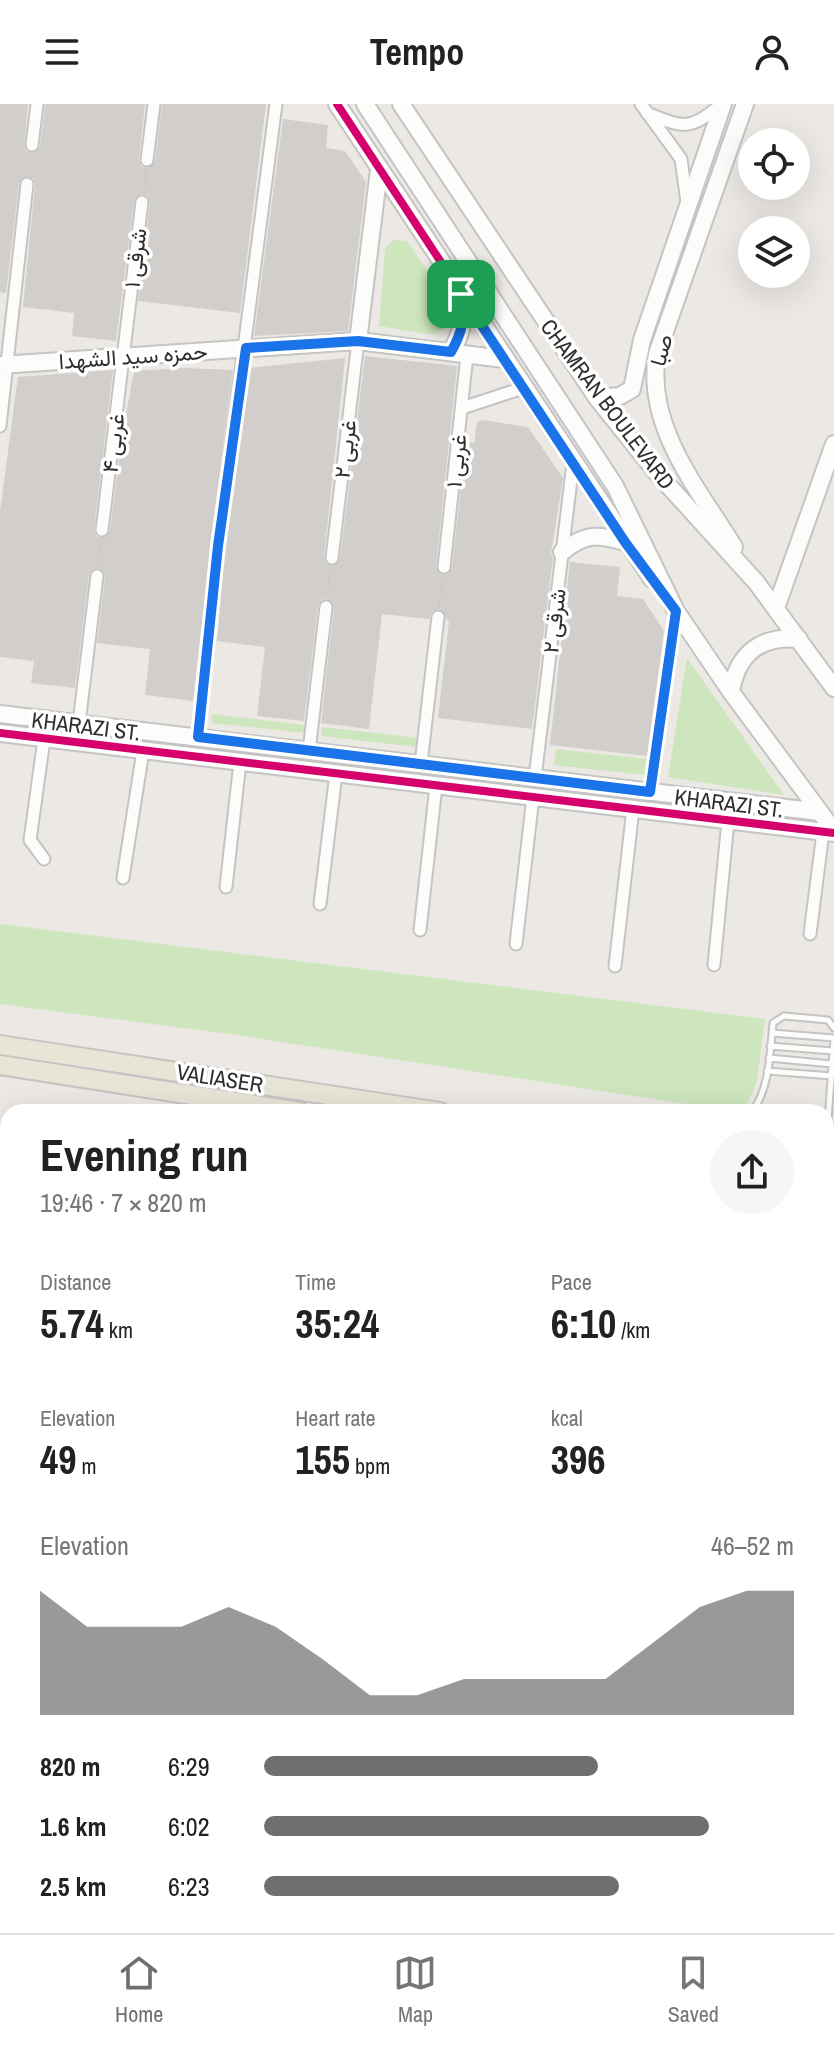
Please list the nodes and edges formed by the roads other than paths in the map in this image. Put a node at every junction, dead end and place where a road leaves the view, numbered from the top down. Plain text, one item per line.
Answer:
1 (37, 104) edge
2 (154, 104) edge
3 (276, 104) edge
4 (365, 104) edge
5 (401, 104) edge
6 (723, 104) edge
7 (745, 104) edge
8 (340, 107) edge
9 (644, 108) edge
10 (32, 145) dead end
11 (147, 160) road end
12 (379, 170) junction
13 (27, 184) dead end
14 (142, 202) road end
15 (687, 210) junction
16 (461, 294) junction
17 (358, 341) junction
18 (246, 348) junction
19 (459, 353) junction
20 (123, 357) junction
21 (504, 359) junction
22 (4, 365) edge
23 (523, 388) junction
24 (597, 398) junction
25 (462, 408) junction
26 (0, 426) edge
27 (834, 444) edge
28 (573, 463) junction
29 (102, 530) road end
30 (625, 542) junction
31 (218, 546) road end
32 (562, 552) junction
33 (332, 558) road end
34 (444, 567) road end
35 (97, 576) road end
36 (756, 582) junction
37 (213, 599) road end
38 (326, 607) road end
39 (776, 608) junction
40 (676, 611) junction
41 (438, 617) road end
42 (799, 639) junction
43 (834, 688) edge
44 (731, 692) junction
45 (0, 714) edge
46 (24, 717) junction
47 (79, 723) junction
48 (0, 733) edge
49 (22, 736) junction
50 (198, 737) junction
51 (44, 739) junction
52 (251, 744) junction
53 (143, 751) junction
54 (309, 751) junction
55 (244, 763) junction
56 (421, 764) junction
57 (336, 774) junction
58 (535, 778) junction
59 (436, 786) junction
60 (650, 792) junction
61 (533, 797) junction
62 (633, 809) junction
63 (820, 812) junction
64 (728, 821) junction
65 (830, 832) edge
66 (44, 859) dead end
67 (123, 878) dead end
68 (226, 887) dead end
69 (320, 904) dead end
70 (420, 930) dead end
71 (810, 934) dead end
72 (516, 944) dead end
73 (714, 965) dead end
74 (615, 966) dead end
75 (834, 1028) edge
76 (772, 1033) junction
77 (834, 1039) edge
78 (0, 1045) edge
79 (770, 1045) junction
80 (833, 1051) edge
81 (769, 1058) junction
82 (832, 1064) edge
83 (0, 1065) edge
84 (767, 1071) junction
85 (832, 1076) junction
86 (249, 1104) edge
87 (387, 1104) edge
88 (758, 1104) edge
89 (832, 1104) edge

1 - 10 street
2 - 11 street
3 - 18 street
4 - 40 street, CHAMRAN BOULEVARD
5 - 24 street, CHAMRAN BOULEVARD
6 - 9 street
6 - 15 street, صبا
7 - 36 street, صبا
8 - 12 street, CHAMRAN BOULEVARD
9 - 15 street
12 - 16 street, CHAMRAN BOULEVARD
12 - 17 street
13 - 22 street
14 - 20 street, ۱ شرقی
15 - 24 street, صبا
16 - 19 street
16 - 21 street, CHAMRAN BOULEVARD
17 - 18 street, حمزه سید الشهدا
17 - 19 street, حمزه سید الشهدا
17 - 33 street, ۲ غربی
18 - 20 street, حمزه سید الشهدا
18 - 31 street
19 - 21 street, حمزه سید الشهدا
19 - 25 street, ۱ غربی
20 - 22 street, حمزه سید الشهدا
20 - 29 street, ۴ غربی
21 - 23 street, CHAMRAN BOULEVARD
22 - 26 street
23 - 25 street
23 - 28 street, CHAMRAN BOULEVARD
24 - 36 street, CHAMRAN BOULEVARD
25 - 34 street, ۱ غربی
27 - 39 street
28 - 30 street, CHAMRAN BOULEVARD
28 - 32 street, ۲ شرقی
30 - 32 street
30 - 40 street, CHAMRAN BOULEVARD
32 - 58 street, ۲ شرقی
35 - 47 street
36 - 39 street, CHAMRAN BOULEVARD
37 - 50 street
38 - 54 street
39 - 42 street, CHAMRAN BOULEVARD
40 - 44 street, CHAMRAN BOULEVARD
40 - 60 street
41 - 56 street
42 - 43 street, CHAMRAN BOULEVARD
42 - 44 street
44 - 63 street, CHAMRAN BOULEVARD
45 - 46 street, KHARAZI ST.
46 - 47 street, KHARAZI ST.
46 - 49 street
47 - 50 street, KHARAZI ST.
48 - 49 street, KHARAZI ST.
49 - 51 street, KHARAZI ST.
50 - 52 street, KHARAZI ST.
51 - 53 street, KHARAZI ST.
51 - 66 street
52 - 54 street, KHARAZI ST.
52 - 55 street
53 - 55 street, KHARAZI ST.
53 - 67 street
54 - 56 street, KHARAZI ST.
55 - 57 street, KHARAZI ST.
55 - 68 street
56 - 58 street, KHARAZI ST.
57 - 59 street, KHARAZI ST.
57 - 69 street
58 - 60 street, KHARAZI ST.
59 - 61 street, KHARAZI ST.
59 - 70 street
60 - 63 street, KHARAZI ST.
61 - 62 street, KHARAZI ST.
61 - 72 street
62 - 64 street, KHARAZI ST.
62 - 74 street
63 - 65 street, CHAMRAN BOULEVARD
64 - 65 street, KHARAZI ST.
64 - 73 street
65 - 71 street
75 - 76 lane
76 - 77 lane
76 - 79 lane
77 - 80 lane
78 - 87 main road, VALIASER
79 - 80 lane
79 - 81 lane
80 - 82 lane
81 - 82 lane
81 - 84 lane
82 - 85 lane
83 - 86 main road, VALIASER
84 - 85 lane
84 - 88 lane
85 - 89 lane

